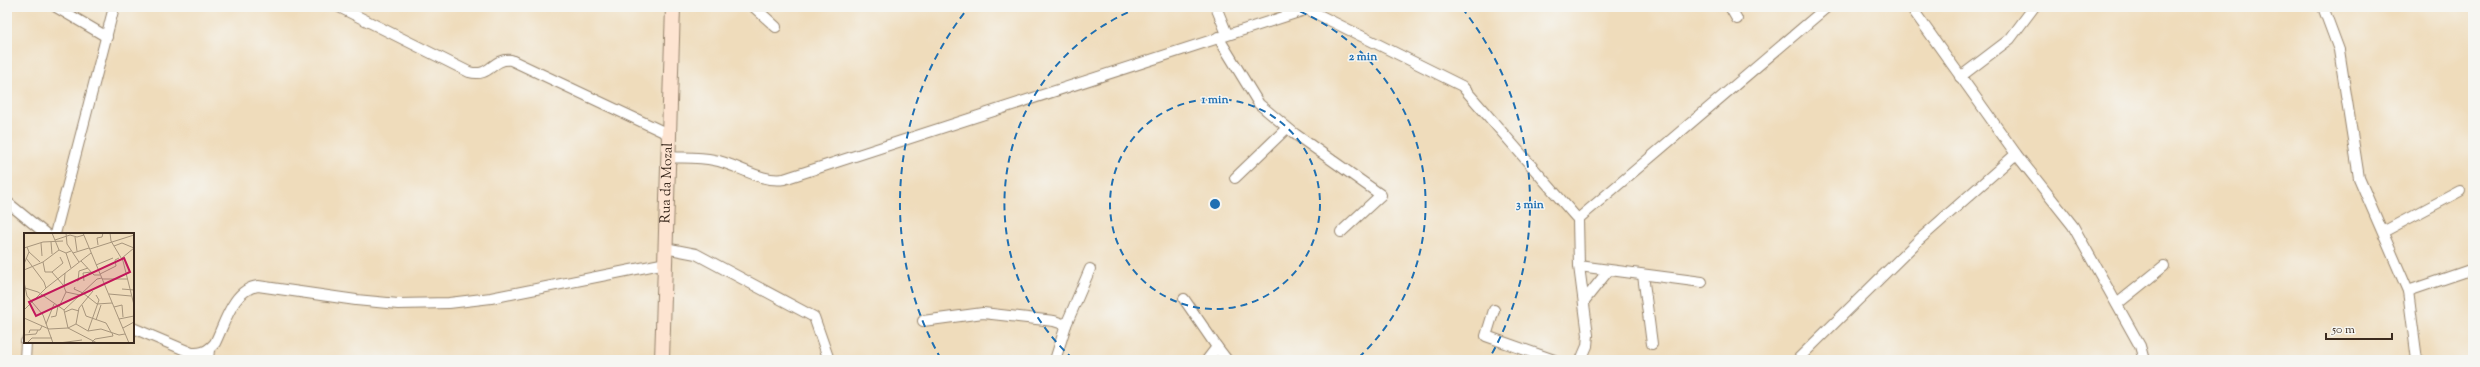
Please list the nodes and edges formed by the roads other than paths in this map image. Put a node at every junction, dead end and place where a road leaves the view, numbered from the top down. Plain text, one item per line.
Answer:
1 (56, 7) edge
2 (114, 7) edge
3 (339, 7) edge
4 (673, 7) edge
5 (754, 7) edge
6 (1216, 7) edge
7 (1730, 7) edge
8 (1827, 7) edge
9 (1911, 7) edge
10 (2034, 7) edge
11 (2323, 7) edge
12 (1310, 8) edge
13 (1737, 19) dead end
14 (776, 27) dead end
15 (1223, 35) junction
16 (107, 37) junction
17 (1960, 77) junction
18 (1287, 128) junction
19 (668, 134) junction
20 (2016, 154) junction
21 (667, 157) junction
22 (1235, 178) dead end
23 (2460, 191) dead end
24 (7, 202) edge
25 (1578, 219) junction
26 (1342, 232) dead end
27 (2383, 232) junction
28 (45, 233) edge
29 (55, 233) edge
30 (665, 248) junction
31 (666, 263) junction
32 (1579, 266) junction
33 (2164, 266) dead end
34 (1090, 269) dead end
35 (2473, 270) edge
36 (1608, 271) junction
37 (1643, 275) junction
38 (1702, 282) dead end
39 (2408, 291) junction
40 (1184, 299) dead end
41 (1584, 301) junction
42 (2117, 304) junction
43 (1494, 310) dead end
44 (923, 321) dead end
45 (1066, 325) junction
46 (134, 328) edge
47 (26, 343) edge
48 (1652, 344) dead end
49 (1217, 347) junction
50 (209, 350) junction
51 (1582, 358) edge
52 (1799, 358) dead end
53 (25, 360) edge
54 (208, 360) edge
55 (662, 360) edge
56 (829, 360) edge
57 (1054, 360) edge
58 (1207, 360) edge
59 (1227, 360) edge
60 (1554, 360) edge
61 (2144, 360) edge
62 (2417, 360) edge

1 - 16 street
2 - 16 street
3 - 19 street
4 - 19 main road, Rua da Mozal
5 - 14 street
6 - 15 street
7 - 13 street
8 - 25 street
9 - 17 street
10 - 17 street
11 - 27 street
12 - 15 street
12 - 25 street
15 - 18 street
15 - 21 street
16 - 29 street
17 - 20 street
18 - 22 street
18 - 26 street
19 - 21 main road, Rua da Mozal
20 - 42 street
20 - 52 street
21 - 30 main road, Rua da Mozal
23 - 27 street
24 - 28 street
25 - 32 street
27 - 39 street
30 - 31 main road, Rua da Mozal
30 - 56 street
31 - 50 street
31 - 55 main road, Rua da Mozal
32 - 36 street
32 - 41 street
33 - 42 street
34 - 45 street
35 - 39 street
36 - 37 street
36 - 41 street
37 - 38 street
37 - 48 street
39 - 62 street
40 - 49 street
41 - 51 street
42 - 61 street
43 - 60 street
44 - 45 street
45 - 57 street
46 - 50 street
47 - 53 street
49 - 58 street
49 - 59 street
50 - 54 street

